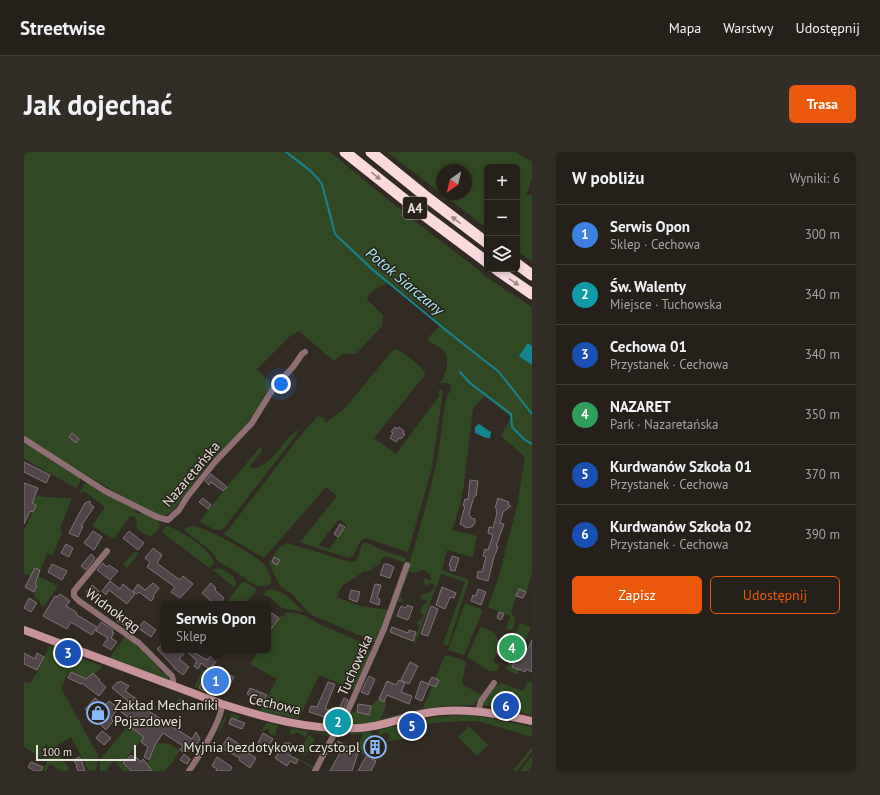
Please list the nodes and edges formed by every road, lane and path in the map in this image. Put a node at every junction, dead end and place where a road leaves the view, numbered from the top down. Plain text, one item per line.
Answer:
1 (345, 152) edge
2 (371, 152) edge
3 (484, 241) edge
4 (484, 260) edge
5 (520, 266) edge
6 (500, 272) edge
7 (532, 275) edge
8 (532, 294) edge
9 (305, 352) dead end
10 (24, 439) edge
11 (107, 551) dead end
12 (407, 565) dead end
13 (24, 630) edge
14 (494, 683) dead end
15 (172, 685) junction
16 (222, 704) junction
17 (478, 711) junction
18 (532, 721) edge
19 (338, 729) junction
20 (191, 769) edge
21 (198, 771) edge
22 (315, 771) edge

1 -> 4 highway, A4
3 -> 2 highway, A4
5 - 7 highway
6 -> 8 highway
9 - 10 street, Nazaretańska
11 - 15 street, Widnokrąg
12 - 19 street, Tuchowska
13 - 15 street, Cechowa
14 - 17 street
15 - 16 street, Cechowa
16 - 19 street, Cechowa
16 - 20 street
17 - 18 street, Cechowa
17 - 19 street, Cechowa
19 - 22 street, Tuchowska
20 - 21 street

